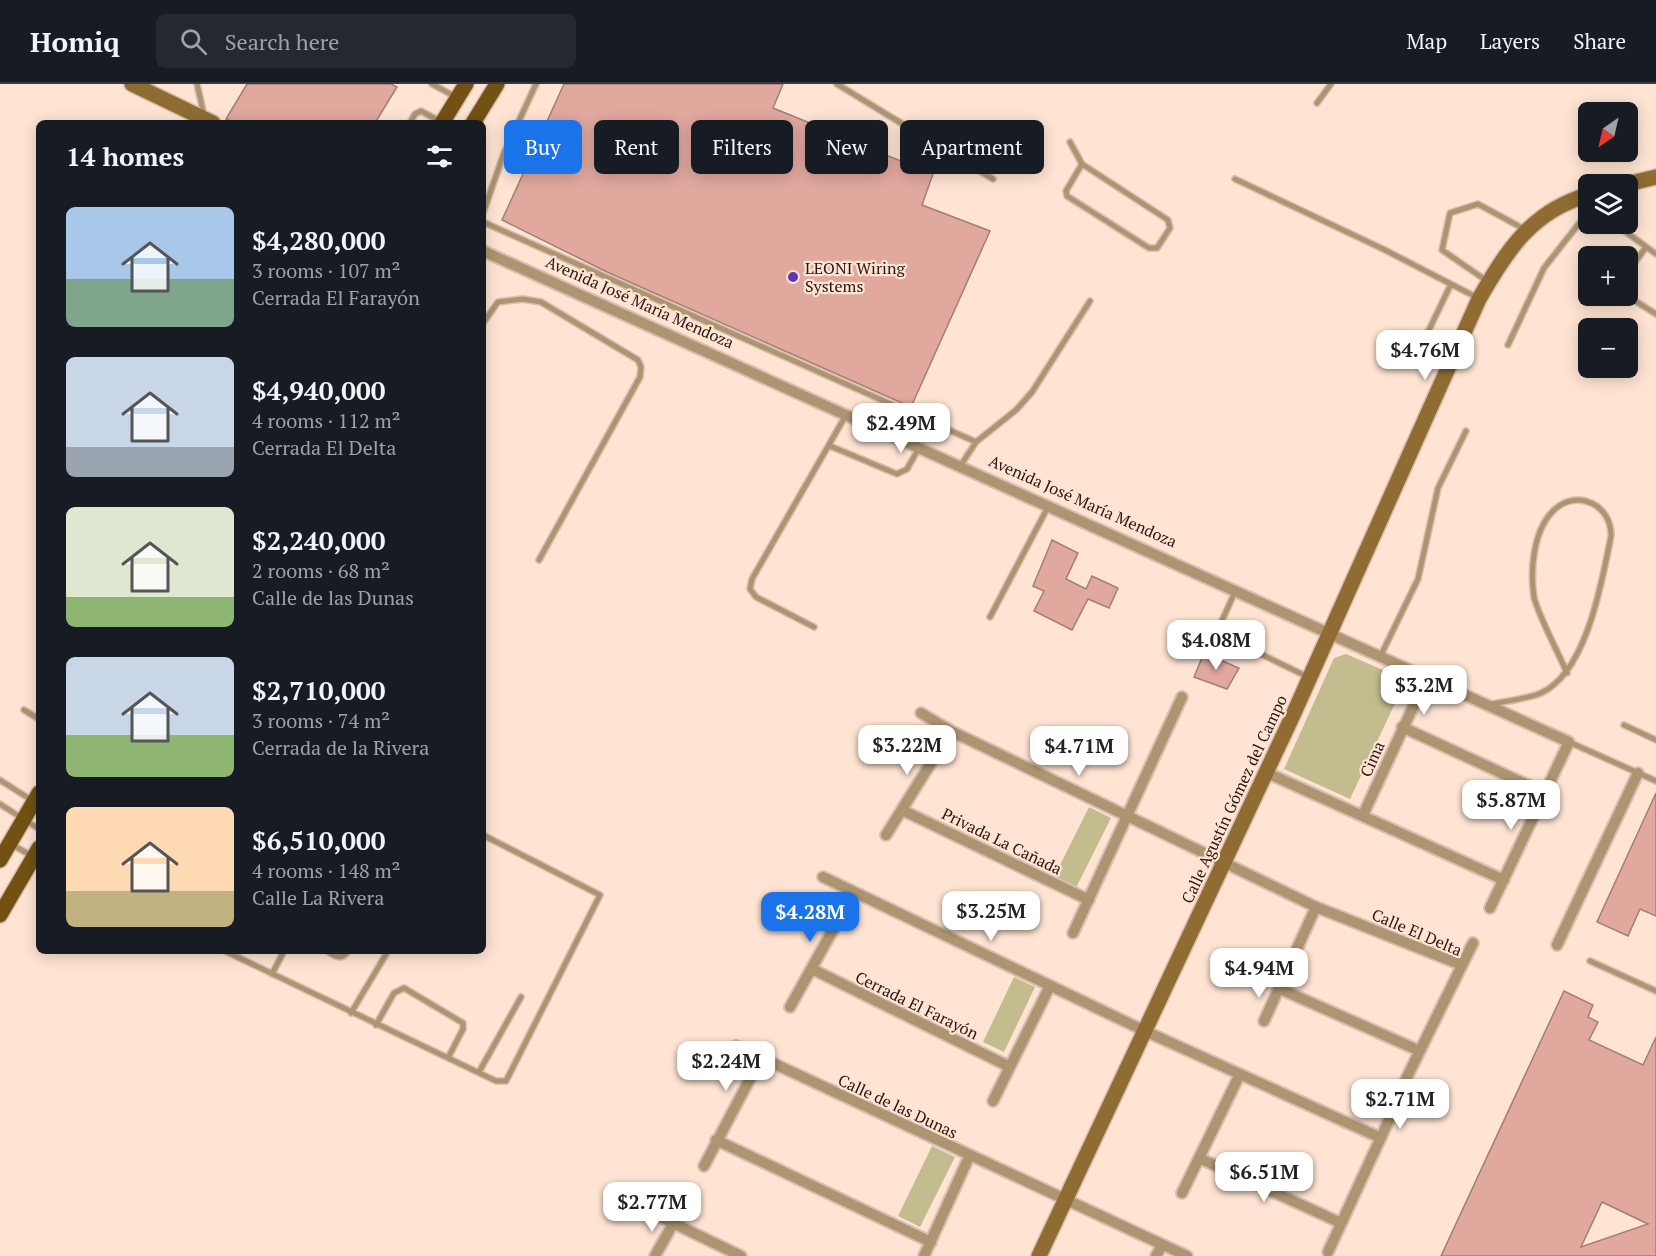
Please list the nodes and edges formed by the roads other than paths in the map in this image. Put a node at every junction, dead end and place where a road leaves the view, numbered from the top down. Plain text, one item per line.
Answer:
1 (132, 84) edge
2 (198, 84) edge
3 (432, 84) edge
4 (466, 84) edge
5 (497, 84) edge
6 (536, 84) edge
7 (837, 84) edge
8 (1330, 84) edge
9 (457, 98) junction
10 (1317, 103) dead end
11 (207, 120) edge
12 (209, 120) edge
13 (412, 120) edge
14 (437, 120) edge
15 (444, 120) edge
16 (475, 120) edge
17 (1070, 142) dead end
18 (1082, 164) junction
19 (1656, 177) edge
20 (993, 178) dead end
21 (1235, 179) dead end
22 (1638, 181) edge
23 (1578, 201) edge
24 (486, 204) edge
25 (486, 223) edge
26 (1578, 225) edge
27 (1527, 230) junction
28 (1628, 234) edge
29 (1646, 247) junction
30 (486, 252) edge
31 (1656, 254) edge
32 (1638, 258) edge
33 (1489, 282) junction
34 (1450, 284) junction
35 (1479, 299) junction
36 (1090, 301) dead end
37 (1638, 303) edge
38 (1656, 314) edge
39 (486, 319) edge
40 (1427, 334) dead end
41 (1508, 345) dead end
42 (847, 414) junction
43 (1466, 431) dead end
44 (976, 442) junction
45 (830, 446) junction
46 (920, 447) junction
47 (961, 465) junction
48 (1049, 505) junction
49 (539, 560) dead end
50 (1236, 590) junction
51 (990, 617) dead end
52 (814, 627) dead end
53 (1330, 632) junction
54 (1381, 655) junction
55 (1567, 674) junction
56 (1310, 678) junction
57 (1420, 692) dead end
58 (1182, 697) dead end
59 (1489, 705) junction
60 (24, 710) dead end
61 (921, 713) dead end
62 (36, 717) edge
63 (1624, 725) dead end
64 (1402, 727) junction
65 (951, 731) junction
66 (1656, 740) edge
67 (1569, 742) junction
68 (1265, 772) junction
69 (1638, 773) junction
70 (0, 780) edge
71 (1656, 781) edge
72 (1545, 793) junction
73 (36, 799) edge
74 (36, 802) edge
75 (0, 804) edge
76 (902, 810) junction
77 (1363, 815) junction
78 (1128, 816) junction
79 (24, 820) junction
80 (36, 827) edge
81 (886, 835) dead end
82 (486, 837) edge
83 (10, 844) junction
84 (36, 855) edge
85 (36, 857) edge
86 (0, 860) edge
87 (1224, 862) junction
88 (823, 877) dead end
89 (1504, 880) junction
90 (854, 892) junction
91 (1089, 900) junction
92 (1316, 907) junction
93 (1490, 908) dead end
94 (0, 915) edge
95 (1073, 933) dead end
96 (1473, 943) dead end
97 (1557, 945) dead end
98 (231, 954) edge
99 (283, 954) edge
100 (386, 954) edge
101 (1590, 961) dead end
102 (1462, 965) junction
103 (812, 969) junction
104 (272, 974) junction
105 (1050, 986) junction
106 (1280, 989) junction
107 (1656, 991) edge
108 (521, 996) dead end
109 (790, 1007) dead end
110 (351, 1013) junction
111 (1264, 1021) dead end
112 (376, 1024) junction
113 (1147, 1032) junction
114 (736, 1046) dead end
115 (1420, 1051) junction
116 (448, 1058) junction
117 (761, 1058) junction
118 (1010, 1067) junction
119 (479, 1072) junction
120 (1240, 1074) junction
121 (1406, 1079) dead end
122 (993, 1101) dead end
123 (1394, 1110) dead end
124 (1381, 1138) junction
125 (717, 1140) junction
126 (969, 1157) junction
127 (1199, 1158) junction
128 (704, 1166) dead end
129 (1182, 1193) dead end
130 (1066, 1200) junction
131 (642, 1208) dead end
132 (1341, 1223) junction
133 (673, 1224) junction
134 (931, 1242) junction
135 (1162, 1245) junction
136 (1328, 1252) dead end
137 (655, 1256) edge
138 (741, 1256) edge
139 (924, 1256) edge
140 (1039, 1256) edge
141 (1156, 1256) edge
142 (1187, 1256) edge

1 - 11 street
2 - 12 lane
3 - 9 lane
4 - 9 main road
5 - 16 main road
6 - 24 lane
7 - 20 lane
8 - 10 lane
9 - 15 main road
13 - 14 lane
17 - 18 lane
18 - 18 lane
19 - 22 street
21 - 34 lane
23 - 27 street, Calle Agustín Gómez del Campo
25 - 44 lane
26 - 41 lane
27 - 33 street, Calle Agustín Gómez del Campo
27 - 33 lane
28 - 29 lane
29 - 31 lane
29 - 32 lane
30 - 42 street, Avenida José María Mendoza
33 - 35 street, Calle Agustín Gómez del Campo
34 - 35 lane
34 - 40 lane
35 - 53 street, Calle Agustín Gómez del Campo
36 - 44 lane
37 - 38 lane
39 - 49 lane
42 - 45 lane
42 - 46 street, Avenida José María Mendoza
43 - 54 lane
44 - 47 lane
45 - 46 lane
45 - 52 lane
46 - 47 street, Avenida José María Mendoza
47 - 48 street, Avenida José María Mendoza
48 - 50 street, Avenida José María Mendoza
48 - 51 lane
50 - 53 street, Avenida José María Mendoza
50 - 56 lane
53 - 54 street, Avenida José María Mendoza
53 - 56 street, Calle Agustín Gómez del Campo
54 - 59 street, Avenida José María Mendoza
55 - 55 lane
55 - 59 lane
56 - 68 street, Calle Agustín Gómez del Campo
57 - 64 street
58 - 78 street
59 - 67 street, Avenida José María Mendoza
60 - 62 lane
61 - 65 street
63 - 66 lane
64 - 72 street, Cima
64 - 77 street, Cima
65 - 76 street
65 - 78 street
67 - 69 lane
67 - 72 street
68 - 77 street
68 - 87 street, Calle Agustín Gómez del Campo
69 - 71 lane
69 - 97 street
70 - 73 lane
72 - 89 street
74 - 79 main road
75 - 79 lane
76 - 81 street
76 - 91 street, Privada La Cañada
77 - 89 street
78 - 87 street
78 - 91 street
79 - 80 lane
79 - 83 main road
82 - 119 lane
83 - 84 lane
83 - 86 main road
85 - 94 main road
87 - 92 street, Calle El Delta
87 - 113 street, Calle Agustín Gómez del Campo
88 - 90 street
89 - 93 street
90 - 103 street
90 - 105 street
91 - 95 street
92 - 102 street, Calle El Delta
92 - 106 street
96 - 102 street
98 - 104 lane
99 - 104 lane
100 - 110 lane
101 - 107 lane
102 - 115 street, Calle El Delta
103 - 109 street
103 - 118 street, Cerrada El Farayón
104 - 110 lane
105 - 113 street
105 - 118 street
106 - 111 street
106 - 115 street
108 - 119 lane
110 - 112 lane
112 - 116 lane
112 - 116 lane
113 - 120 street
113 - 130 street, Calle Agustín Gómez del Campo
114 - 117 street, Calle de las Dunas
115 - 121 street, Calle El Delta
116 - 119 lane
117 - 125 street
117 - 126 street, Calle de las Dunas
118 - 122 street
120 - 124 street
120 - 127 street
123 - 124 street
124 - 132 street
125 - 128 street
125 - 134 street
126 - 130 street
126 - 134 street, Calle de las Dunas
127 - 129 street
127 - 132 street
130 - 135 street
130 - 140 street, Calle Agustín Gómez del Campo
131 - 133 street
132 - 136 street
133 - 137 street
133 - 138 street
134 - 139 street, Calle de las Dunas
135 - 141 street
135 - 142 street

